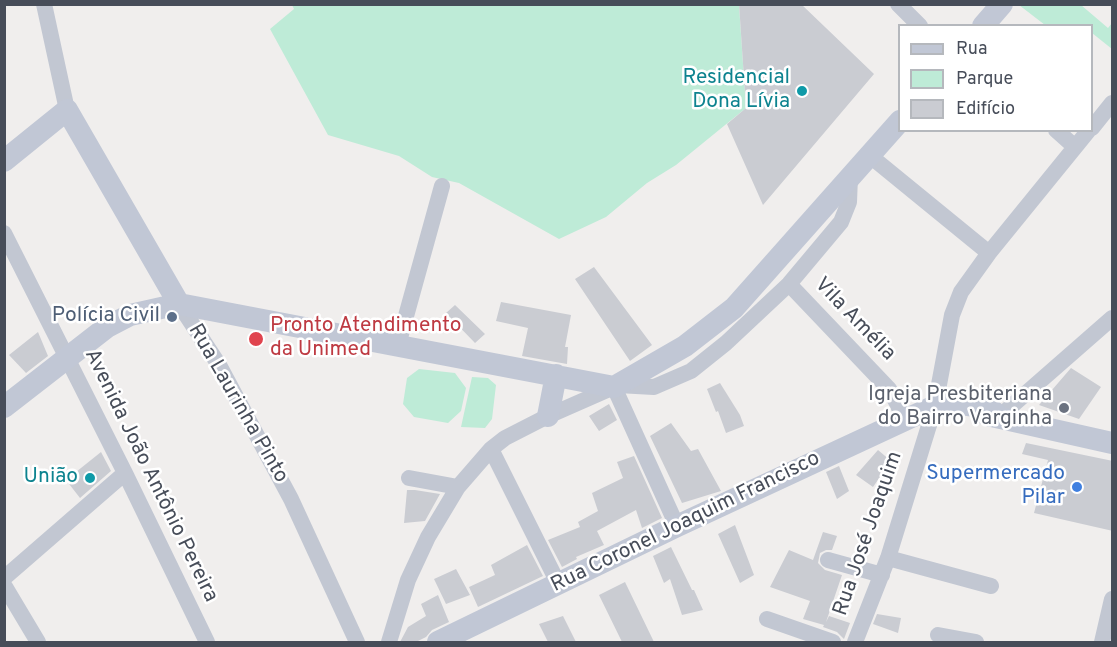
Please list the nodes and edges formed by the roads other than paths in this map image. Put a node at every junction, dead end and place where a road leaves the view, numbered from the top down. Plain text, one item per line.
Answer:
1 (44, 4) edge
2 (898, 4) edge
3 (1002, 4) edge
4 (918, 24) edge
5 (985, 24) edge
6 (1113, 103) edge
7 (67, 110) junction
8 (898, 122) edge
9 (1093, 126) edge
10 (1058, 132) edge
11 (1088, 132) edge
12 (1075, 147) junction
13 (869, 155) junction
14 (4, 161) edge
15 (850, 177) junction
16 (442, 186) dead end
17 (4, 233) edge
18 (989, 253) junction
19 (789, 284) junction
20 (179, 304) junction
21 (1113, 318) edge
22 (398, 345) junction
23 (65, 357) junction
24 (556, 375) junction
25 (615, 386) junction
26 (935, 406) junction
27 (4, 407) edge
28 (548, 416) junction
29 (999, 417) junction
30 (903, 420) junction
31 (1113, 443) edge
32 (491, 449) junction
33 (125, 473) junction
34 (409, 478) dead end
35 (458, 487) junction
36 (677, 526) junction
37 (888, 558) junction
38 (828, 560) dead end
39 (882, 575) junction
40 (4, 578) edge
41 (4, 585) edge
42 (559, 585) junction
43 (992, 586) dead end
44 (1112, 599) edge
45 (767, 619) dead end
46 (470, 635) edge
47 (938, 635) dead end
48 (38, 642) edge
49 (207, 642) edge
50 (357, 642) edge
51 (389, 642) edge
52 (438, 642) edge
53 (833, 642) edge
54 (855, 642) edge
55 (973, 642) edge
56 (1102, 642) edge

1 - 7 street
2 - 4 street
3 - 5 main road
6 - 9 street, Rua José Joaquim
7 - 14 main road
7 - 20 main road, Rua Laurinha Pinto
8 - 13 main road
10 - 12 street
11 - 12 street, Rua José Joaquim
12 - 18 street, Rua José Joaquim
13 - 15 main road
13 - 18 street
15 - 19 street
15 - 25 main road
16 - 22 street
17 - 23 street, Avenida João Antônio Pereira
18 - 26 street, Rua José Joaquim
19 - 25 street
19 - 30 street, Vila Amélia
20 - 22 main road
20 - 23 main road
20 - 50 street, Rua Laurinha Pinto
21 - 29 street
22 - 24 main road
23 - 27 main road
23 - 33 street, Avenida João Antônio Pereira
24 - 25 main road
24 - 28 main road
25 - 28 street
25 - 36 street
26 - 29 main road
26 - 30 main road, Rua Coronel Joaquim Francisco
26 - 37 street, Rua José Joaquim
28 - 32 street
29 - 31 main road
30 - 36 main road, Rua Coronel Joaquim Francisco
32 - 35 street
32 - 42 street
33 - 40 street
33 - 49 street, Avenida João Antônio Pereira
34 - 35 street
35 - 51 street
36 - 42 main road, Rua Coronel Joaquim Francisco
37 - 39 street, Rua José Joaquim
37 - 43 street
38 - 39 street
39 - 54 street, Rua José Joaquim
41 - 48 street
42 - 46 main road, Rua Coronel Joaquim Francisco
44 - 56 street
45 - 53 street
46 - 52 main road, Rua Coronel Joaquim Francisco
47 - 55 street

